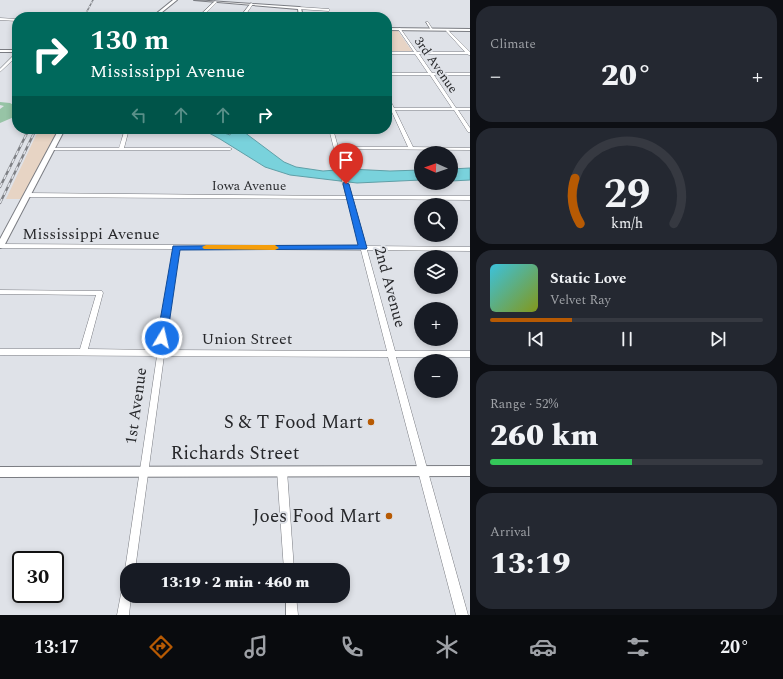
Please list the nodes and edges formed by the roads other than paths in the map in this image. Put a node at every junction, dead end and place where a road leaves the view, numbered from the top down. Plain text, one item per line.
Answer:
1 (175, 0) edge
2 (196, 0) edge
3 (216, 2) junction
4 (252, 4) junction
5 (299, 8) junction
6 (329, 10) dead end
7 (160, 12) edge
8 (205, 12) edge
9 (246, 12) edge
10 (300, 12) edge
11 (0, 20) edge
12 (12, 20) edge
13 (427, 23) dead end
14 (392, 29) edge
15 (400, 29) junction
16 (432, 29) junction
17 (447, 30) junction
18 (470, 30) edge
19 (0, 51) edge
20 (12, 51) edge
21 (392, 53) edge
22 (416, 53) junction
23 (469, 54) edge
24 (12, 59) edge
25 (0, 71) edge
26 (392, 74) edge
27 (430, 74) junction
28 (470, 74) edge
29 (392, 109) edge
30 (455, 109) junction
31 (470, 109) edge
32 (392, 113) edge
33 (470, 131) edge
34 (60, 134) edge
35 (126, 134) edge
36 (332, 134) edge
37 (336, 148) junction
38 (411, 148) junction
39 (470, 148) edge
40 (52, 149) junction
41 (121, 149) junction
42 (230, 149) dead end
43 (27, 195) junction
44 (350, 197) junction
45 (470, 198) edge
46 (0, 246) edge
47 (176, 247) junction
48 (363, 248) junction
49 (470, 248) edge
50 (0, 292) edge
51 (0, 352) edge
52 (83, 352) junction
53 (160, 353) junction
54 (391, 353) junction
55 (470, 354) edge
56 (282, 471) junction
57 (424, 471) junction
58 (470, 471) edge
59 (0, 472) edge
60 (143, 472) junction
61 (131, 563) edge
62 (289, 563) edge
63 (125, 603) edge
64 (291, 603) edge
65 (123, 615) edge
66 (292, 615) edge
67 (462, 615) edge

1 - 7 street
2 - 3 street
3 - 4 street
3 - 8 street
4 - 5 street
4 - 9 street
5 - 6 street
5 - 10 street
11 - 12 street
13 - 16 street
14 - 15 street
15 - 16 street
15 - 22 street, 3rd Avenue
16 - 17 street
17 - 18 street
17 - 23 street
19 - 20 street
21 - 22 street
22 - 23 street
22 - 27 street, 3rd Avenue
24 - 25 street
26 - 27 street
27 - 28 street
27 - 30 street, 3rd Avenue
29 - 30 street
30 - 31 street
30 - 33 street, 3rd Avenue
32 - 38 street
34 - 40 street
35 - 41 street
36 - 37 street, 2nd Avenue
37 - 38 street
37 - 44 street, 2nd Avenue
38 - 39 street
40 - 41 street
40 - 43 street
41 - 42 street
43 - 44 street, Iowa Avenue
43 - 46 street
44 - 45 street, Iowa Avenue
44 - 48 street, 2nd Avenue
46 - 47 street, Mississippi Avenue
47 - 48 street, Mississippi Avenue
47 - 53 street, 1st Avenue
48 - 49 street, Mississippi Avenue
48 - 54 street, 2nd Avenue
50 - 52 street
51 - 52 street, Union Street
52 - 53 street, Union Street
53 - 54 street, Union Street
53 - 60 street, 1st Avenue
54 - 55 street, Union Street
54 - 57 street, 2nd Avenue
56 - 57 street, Richards Street
56 - 60 street, Richards Street
56 - 62 street
57 - 58 street, Richards Street
57 - 67 street, 2nd Avenue
59 - 60 street, Richards Street
60 - 61 street, 1st Avenue
63 - 65 street
64 - 66 street

